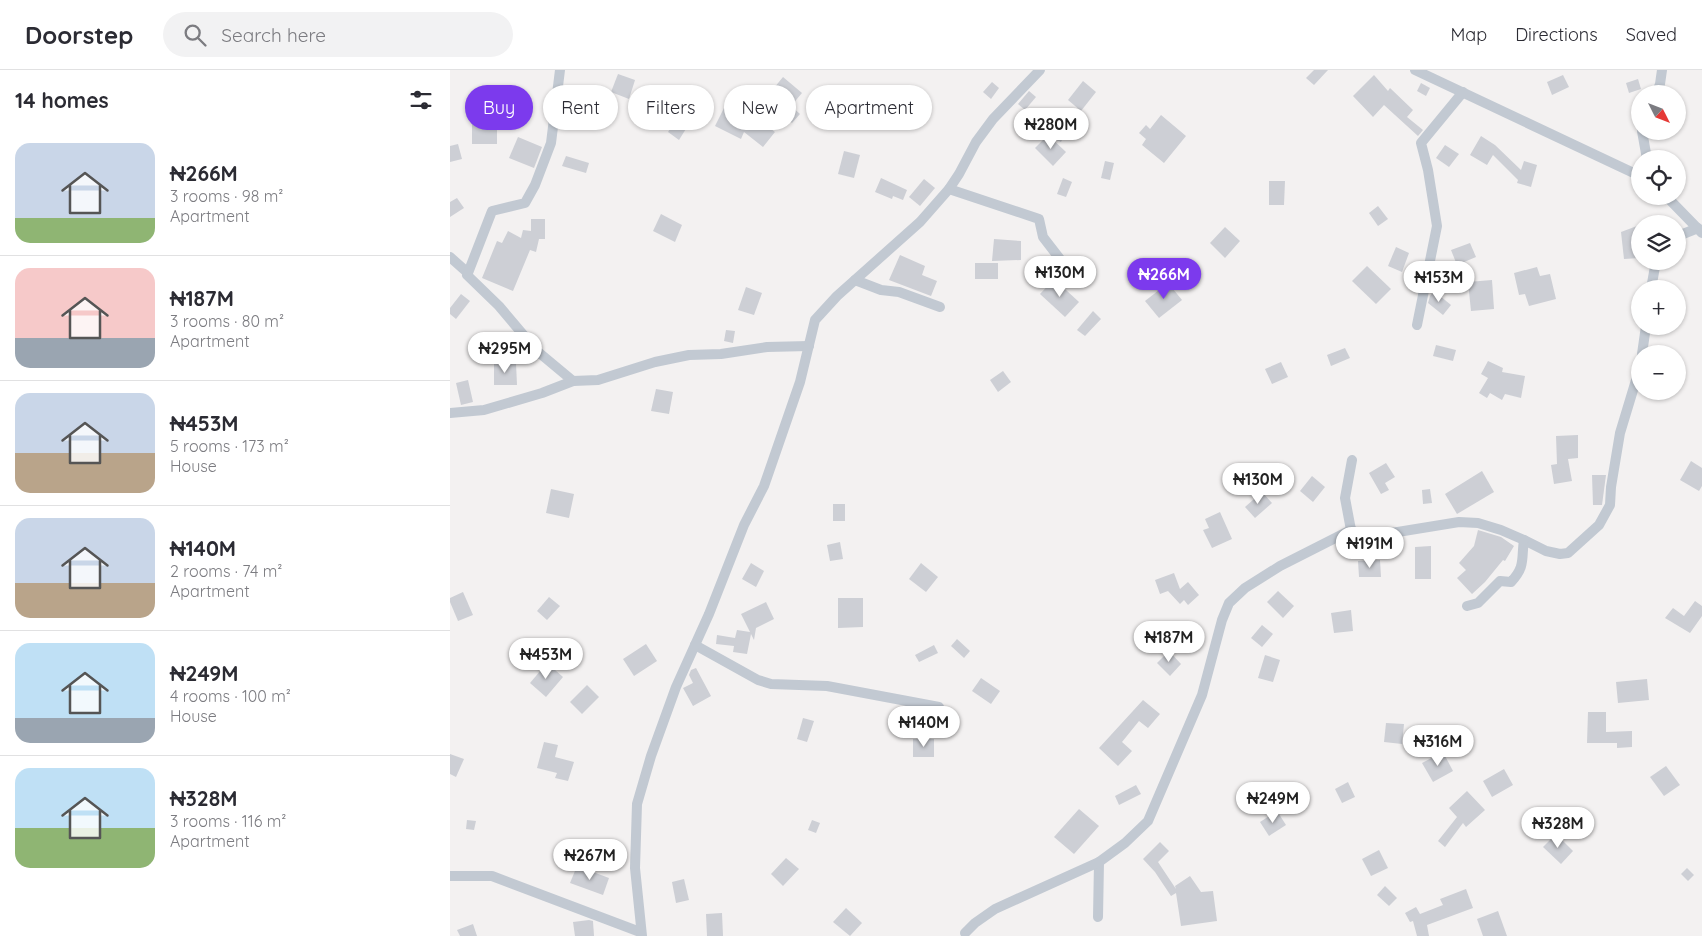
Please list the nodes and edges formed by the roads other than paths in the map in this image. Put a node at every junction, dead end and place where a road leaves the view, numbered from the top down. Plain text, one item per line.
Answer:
1 (560, 70) edge
2 (1040, 70) edge
3 (1414, 70) edge
4 (1662, 70) edge
5 (1428, 73) edge
6 (1660, 85) edge
7 (1463, 92) junction
8 (1631, 172) edge
9 (949, 190) junction
10 (1675, 205) edge
11 (1700, 231) edge
12 (1686, 234) edge
13 (450, 257) edge
14 (468, 272) junction
15 (855, 280) junction
16 (1077, 280) dead end
17 (940, 307) dead end
18 (1417, 325) dead end
19 (809, 346) junction
20 (573, 382) junction
21 (1631, 397) edge
22 (450, 413) edge
23 (1352, 460) dead end
24 (1351, 530) junction
25 (1524, 540) junction
26 (1467, 606) dead end
27 (695, 645) junction
28 (939, 707) dead end
29 (1099, 862) junction
30 (450, 876) edge
31 (1098, 917) dead end
32 (965, 933) dead end
33 (641, 934) edge

1 - 14 street
2 - 9 street
3 - 5 street
4 - 6 street
5 - 7 street
7 - 8 street
7 - 18 street
9 - 15 street
9 - 16 street
10 - 11 street
11 - 12 street
13 - 14 street
14 - 20 street
15 - 17 street
15 - 19 street
19 - 20 street
19 - 27 street
20 - 22 street
21 - 25 street
23 - 24 street
24 - 25 street
24 - 29 street
25 - 26 street
27 - 28 street
27 - 33 street
29 - 31 street
29 - 32 street
30 - 33 street

